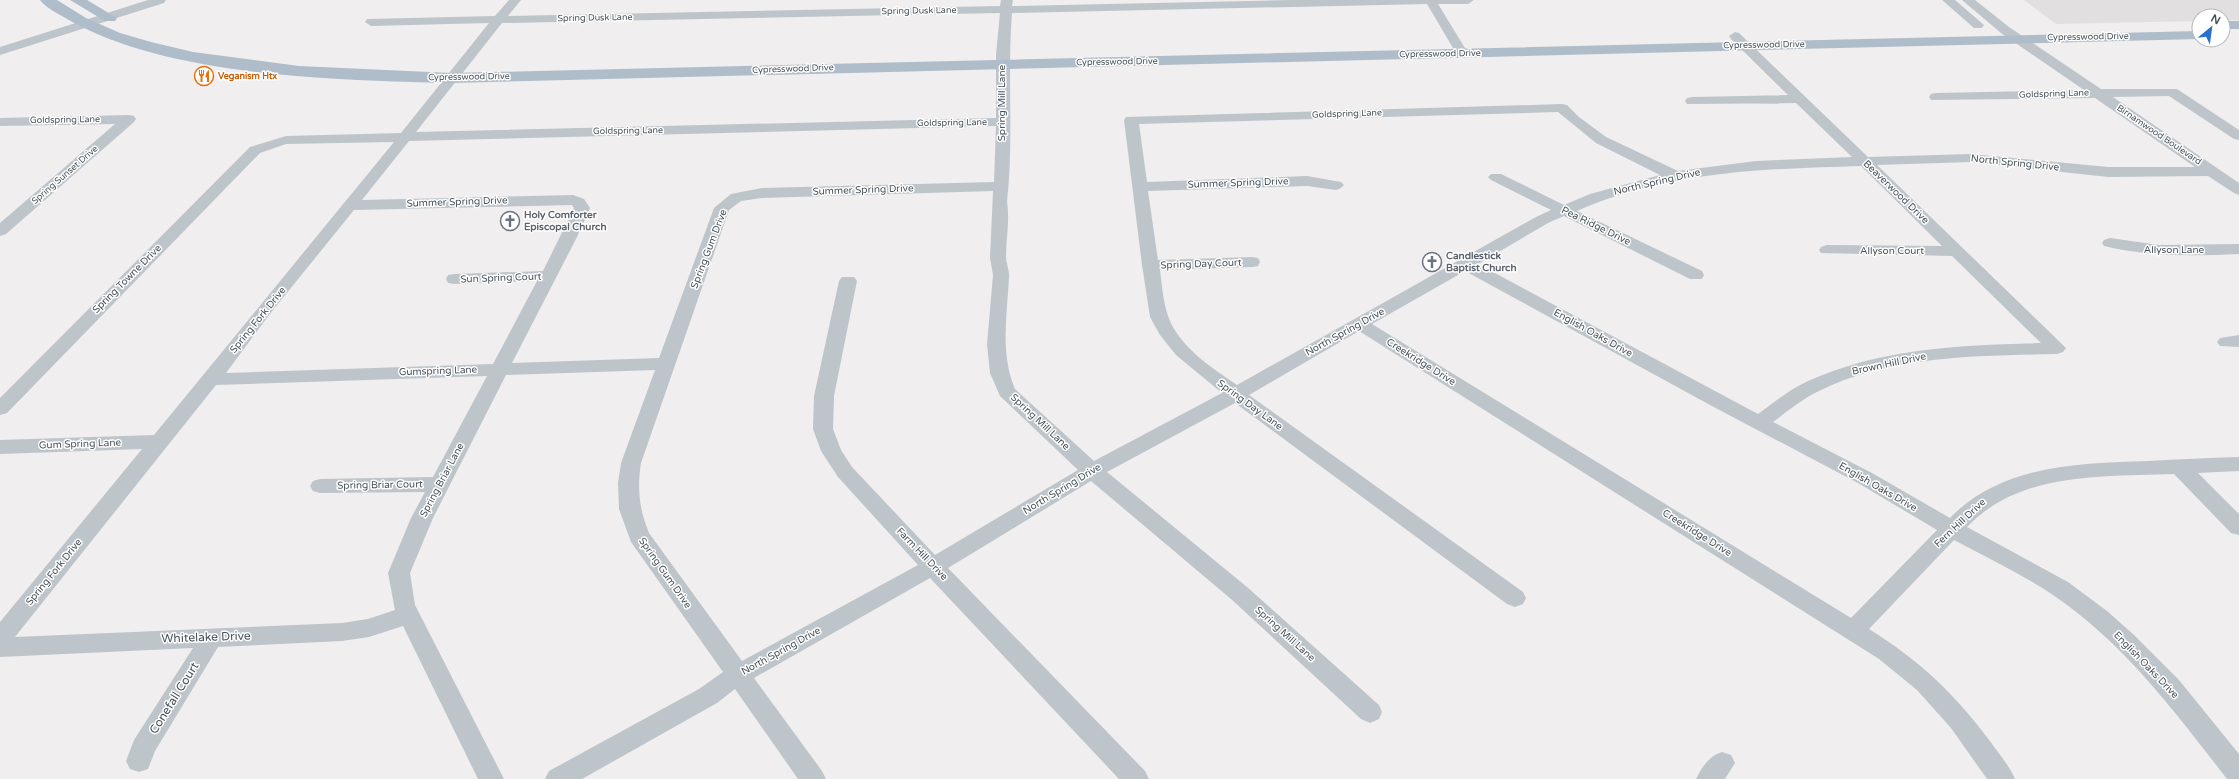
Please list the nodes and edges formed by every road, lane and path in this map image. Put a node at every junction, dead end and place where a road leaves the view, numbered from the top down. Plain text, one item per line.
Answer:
1 (47, 0) edge
2 (78, 0) edge
3 (160, 0) edge
4 (515, 0) edge
5 (1430, 0) edge
6 (1468, 0) edge
7 (1948, 0) edge
8 (1968, 0) edge
9 (1007, 5) edge
10 (109, 17) junction
11 (499, 20) junction
12 (371, 22) dead end
13 (86, 24) junction
14 (2191, 26) edge
15 (2159, 27) junction
16 (1984, 30) junction
17 (2001, 35) junction
18 (2191, 35) edge
19 (2174, 36) junction
20 (2019, 39) junction
21 (1740, 41) junction
22 (1459, 49) junction
23 (0, 51) edge
24 (251, 54) junction
25 (1002, 60) junction
26 (234, 64) junction
27 (454, 73) junction
28 (2080, 81) junction
29 (2096, 93) junction
30 (1936, 97) dead end
31 (1800, 98) junction
32 (1692, 101) dead end
33 (129, 119) joint
34 (1131, 120) joint
35 (1003, 122) junction
36 (3, 124) edge
37 (2239, 136) edge
38 (405, 137) junction
39 (255, 150) joint
40 (1864, 161) junction
41 (2212, 171) junction
42 (1676, 176) junction
43 (1496, 177) dead end
44 (1336, 185) dead end
45 (1001, 186) junction
46 (1140, 186) junction
47 (2239, 190) edge
48 (562, 200) joint
49 (351, 204) junction
50 (727, 204) joint
51 (1564, 210) junction
52 (0, 231) edge
53 (2110, 244) dead end
54 (2239, 249) edge
55 (1827, 250) dead end
56 (1957, 251) junction
57 (1252, 262) dead end
58 (1466, 264) junction
59 (1150, 265) junction
60 (1696, 275) dead end
61 (548, 276) junction
62 (454, 279) dead end
63 (848, 281) dead end
64 (1360, 324) junction
65 (2057, 348) joint
66 (666, 364) junction
67 (500, 369) junction
68 (210, 379) junction
69 (1236, 394) junction
70 (0, 409) edge
71 (1759, 423) junction
72 (159, 442) junction
73 (0, 447) edge
74 (2239, 464) edge
75 (2179, 466) junction
76 (1092, 471) junction
77 (440, 484) junction
78 (320, 486) dead end
79 (2239, 527) edge
80 (1952, 528) junction
81 (934, 566) junction
82 (1515, 598) dead end
83 (409, 614) junction
84 (1854, 630) junction
85 (212, 637) junction
86 (0, 639) edge
87 (0, 647) edge
88 (738, 675) junction
89 (1370, 712) dead end
90 (139, 761) dead end
91 (2239, 774) edge
92 (491, 779) edge
93 (558, 779) edge
94 (813, 779) edge
95 (1136, 779) edge
96 (2002, 779) edge

1 - 13 main road, Cypresswood Drive
2 - 10 main road, Cypresswood Drive
3 - 10 street
4 - 11 street, Spring Fork Drive
5 - 6 street, Spring Dusk Lane
5 - 9 street, Spring Dusk Lane
5 - 22 street
7 - 16 street
8 - 17 street, Birnamwood Boulevard
9 - 11 street, Spring Dusk Lane
9 - 25 street, Spring Mill Lane
10 - 13 street
10 - 24 main road, Cypresswood Drive
11 - 12 street, Spring Dusk Lane
11 - 27 street, Spring Fork Drive
13 - 23 street
13 - 26 main road, Cypresswood Drive
14 - 15 main road, Cypresswood Drive
15 - 17 main road, Cypresswood Drive
15 - 19 main road
16 - 17 main road, Cypresswood Drive
16 - 21 main road, Cypresswood Drive
17 - 20 main road, Cypresswood Drive
17 - 21 main road, Cypresswood Drive
17 - 28 street, Birnamwood Boulevard
18 - 19 main road, Cypresswood Drive
19 - 20 main road, Cypresswood Drive
20 - 28 street, Birnamwood Boulevard
21 - 22 main road, Cypresswood Drive
21 - 31 street, Beaverwood Drive
22 - 25 main road, Cypresswood Drive
24 - 26 main road
24 - 27 main road, Cypresswood Drive
25 - 27 main road, Cypresswood Drive
25 - 35 street, Spring Mill Lane
26 - 27 main road, Cypresswood Drive
27 - 38 street, Spring Fork Drive
28 - 29 street, Birnamwood Boulevard
29 - 30 street, Goldspring Lane
29 - 37 street, Goldspring Lane
29 - 41 street, Birnamwood Boulevard
31 - 32 street
31 - 40 street, Beaverwood Drive
33 - 36 street, Goldspring Lane
33 - 52 street, Spring Sunset Drive
34 - 42 street, Goldspring Lane
34 - 46 street, Spring Day Lane
35 - 38 street, Goldspring Lane
35 - 45 street, Spring Mill Lane
38 - 39 street, Goldspring Lane
38 - 49 street, Spring Fork Drive
39 - 70 street, Spring Towne Drive
40 - 41 street, North Spring Drive
40 - 42 street, North Spring Drive
40 - 56 street, Beaverwood Drive
41 - 47 street, Birnamwood Boulevard
42 - 51 street, North Spring Drive
43 - 51 street, Pea Ridge Drive
44 - 46 street, Summer Spring Drive
45 - 50 street, Summer Spring Drive
45 - 76 street, Spring Mill Lane
46 - 59 street, Spring Day Lane
48 - 49 street, Summer Spring Drive
48 - 61 street, Spring Briar Lane
49 - 68 street, Spring Fork Drive
50 - 66 street, Spring Gum Drive
51 - 58 street, North Spring Drive
51 - 60 street, Pea Ridge Drive
53 - 54 street, Allyson Lane
55 - 56 street, Allyson Court
56 - 65 street, Beaverwood Drive
57 - 59 street, Spring Day Court
58 - 64 street, North Spring Drive
58 - 71 street, English Oaks Drive
59 - 69 street, Spring Day Lane
61 - 62 street, Sun Spring Court
61 - 67 street, Spring Briar Lane
63 - 81 street, Farm Hill Drive
64 - 69 street, North Spring Drive
64 - 84 street, Creekridge Drive
65 - 71 street, Brown Hill Drive
66 - 67 street, Gumspring Lane
66 - 88 street, Spring Gum Drive
67 - 68 street, Gumspring Lane
67 - 77 street, Spring Briar Lane
68 - 72 street, Spring Fork Drive
69 - 76 street, North Spring Drive
69 - 82 street, Spring Day Lane
71 - 80 street, English Oaks Drive
72 - 73 street, Gum Spring Lane
72 - 86 street, Spring Fork Drive
74 - 75 street, Fern Hill Drive
75 - 79 street
75 - 80 street, Fern Hill Drive
76 - 81 street, North Spring Drive
76 - 89 street, Spring Mill Lane
77 - 78 street, Spring Briar Court
77 - 83 street, Spring Briar Lane
80 - 84 street, Fern Hill Drive
80 - 91 street, English Oaks Drive
81 - 88 street, North Spring Drive
81 - 95 street, Farm Hill Drive
83 - 85 street, Whitelake Drive
83 - 92 street, Spring Briar Lane
84 - 96 street, Creekridge Drive
85 - 87 street, Whitelake Drive
85 - 90 street, Conefall Court
88 - 93 street, North Spring Drive
88 - 94 street, Spring Gum Drive

